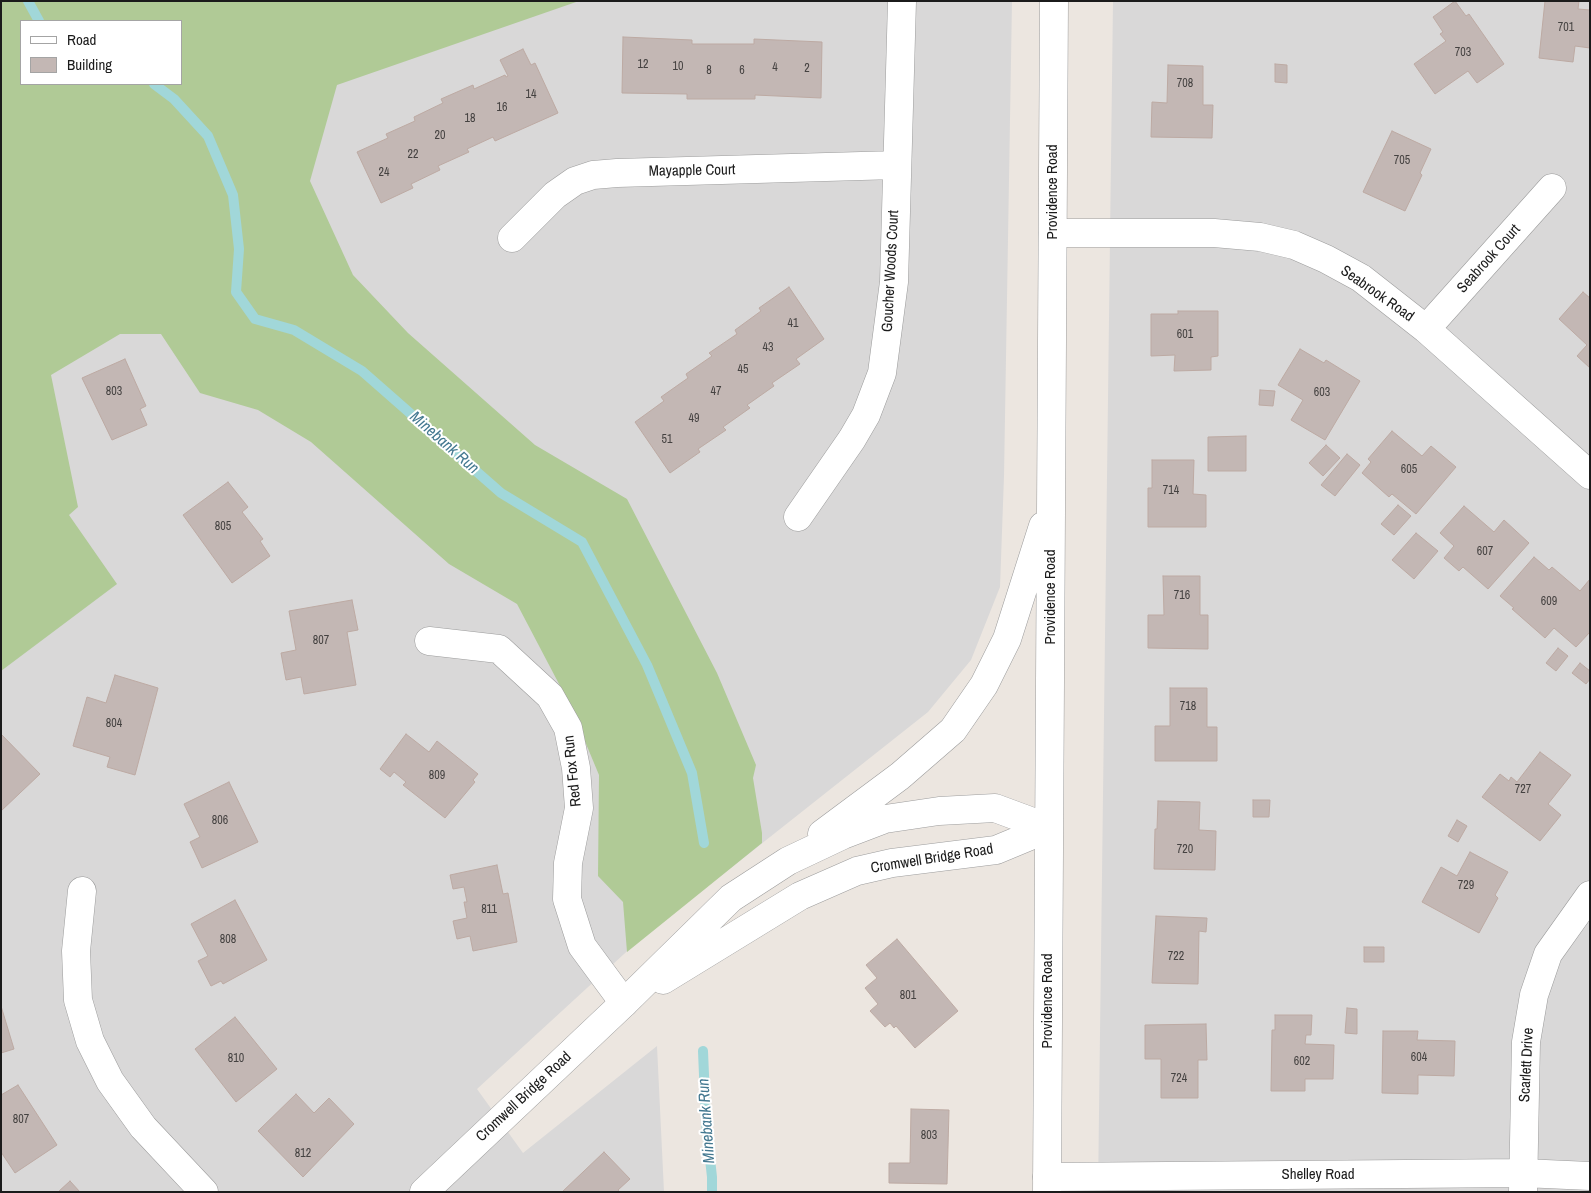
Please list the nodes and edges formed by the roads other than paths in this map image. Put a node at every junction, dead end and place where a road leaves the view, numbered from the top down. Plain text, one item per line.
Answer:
1 (902, 1) edge
2 (1054, 1) edge
3 (896, 165) junction
4 (1552, 188) dead end
5 (1053, 233) junction
6 (512, 238) dead end
7 (1426, 329) junction
8 (1590, 475) edge
9 (1051, 498) junction
10 (798, 517) dead end
11 (429, 641) dead end
12 (1049, 828) junction
13 (788, 861) junction
14 (82, 891) dead end
15 (1590, 895) edge
16 (624, 1003) junction
17 (1590, 1176) edge
18 (1523, 1183) edge
19 (1047, 1184) edge
20 (204, 1192) edge
21 (424, 1192) edge

1 - 3 street, Goucher Woods Court
2 - 5 street, Providence Road
3 - 6 street, Mayapple Court
3 - 10 street, Goucher Woods Court
4 - 7 street, Seabrook Court
5 - 7 street, Seabrook Road
5 - 9 street, Providence Road
7 - 8 street, Seabrook Road
9 - 12 street, Providence Road
9 - 13 street
11 - 16 street, Red Fox Run
12 - 13 street, Cromwell Bridge Road
12 - 16 street, Cromwell Bridge Road
12 - 19 street, Providence Road
13 - 16 street, Cromwell Bridge Road
14 - 20 street
15 - 18 street, Scarlett Drive
16 - 21 street, Cromwell Bridge Road
17 - 18 street, Shelley Road
18 - 19 street, Shelley Road

